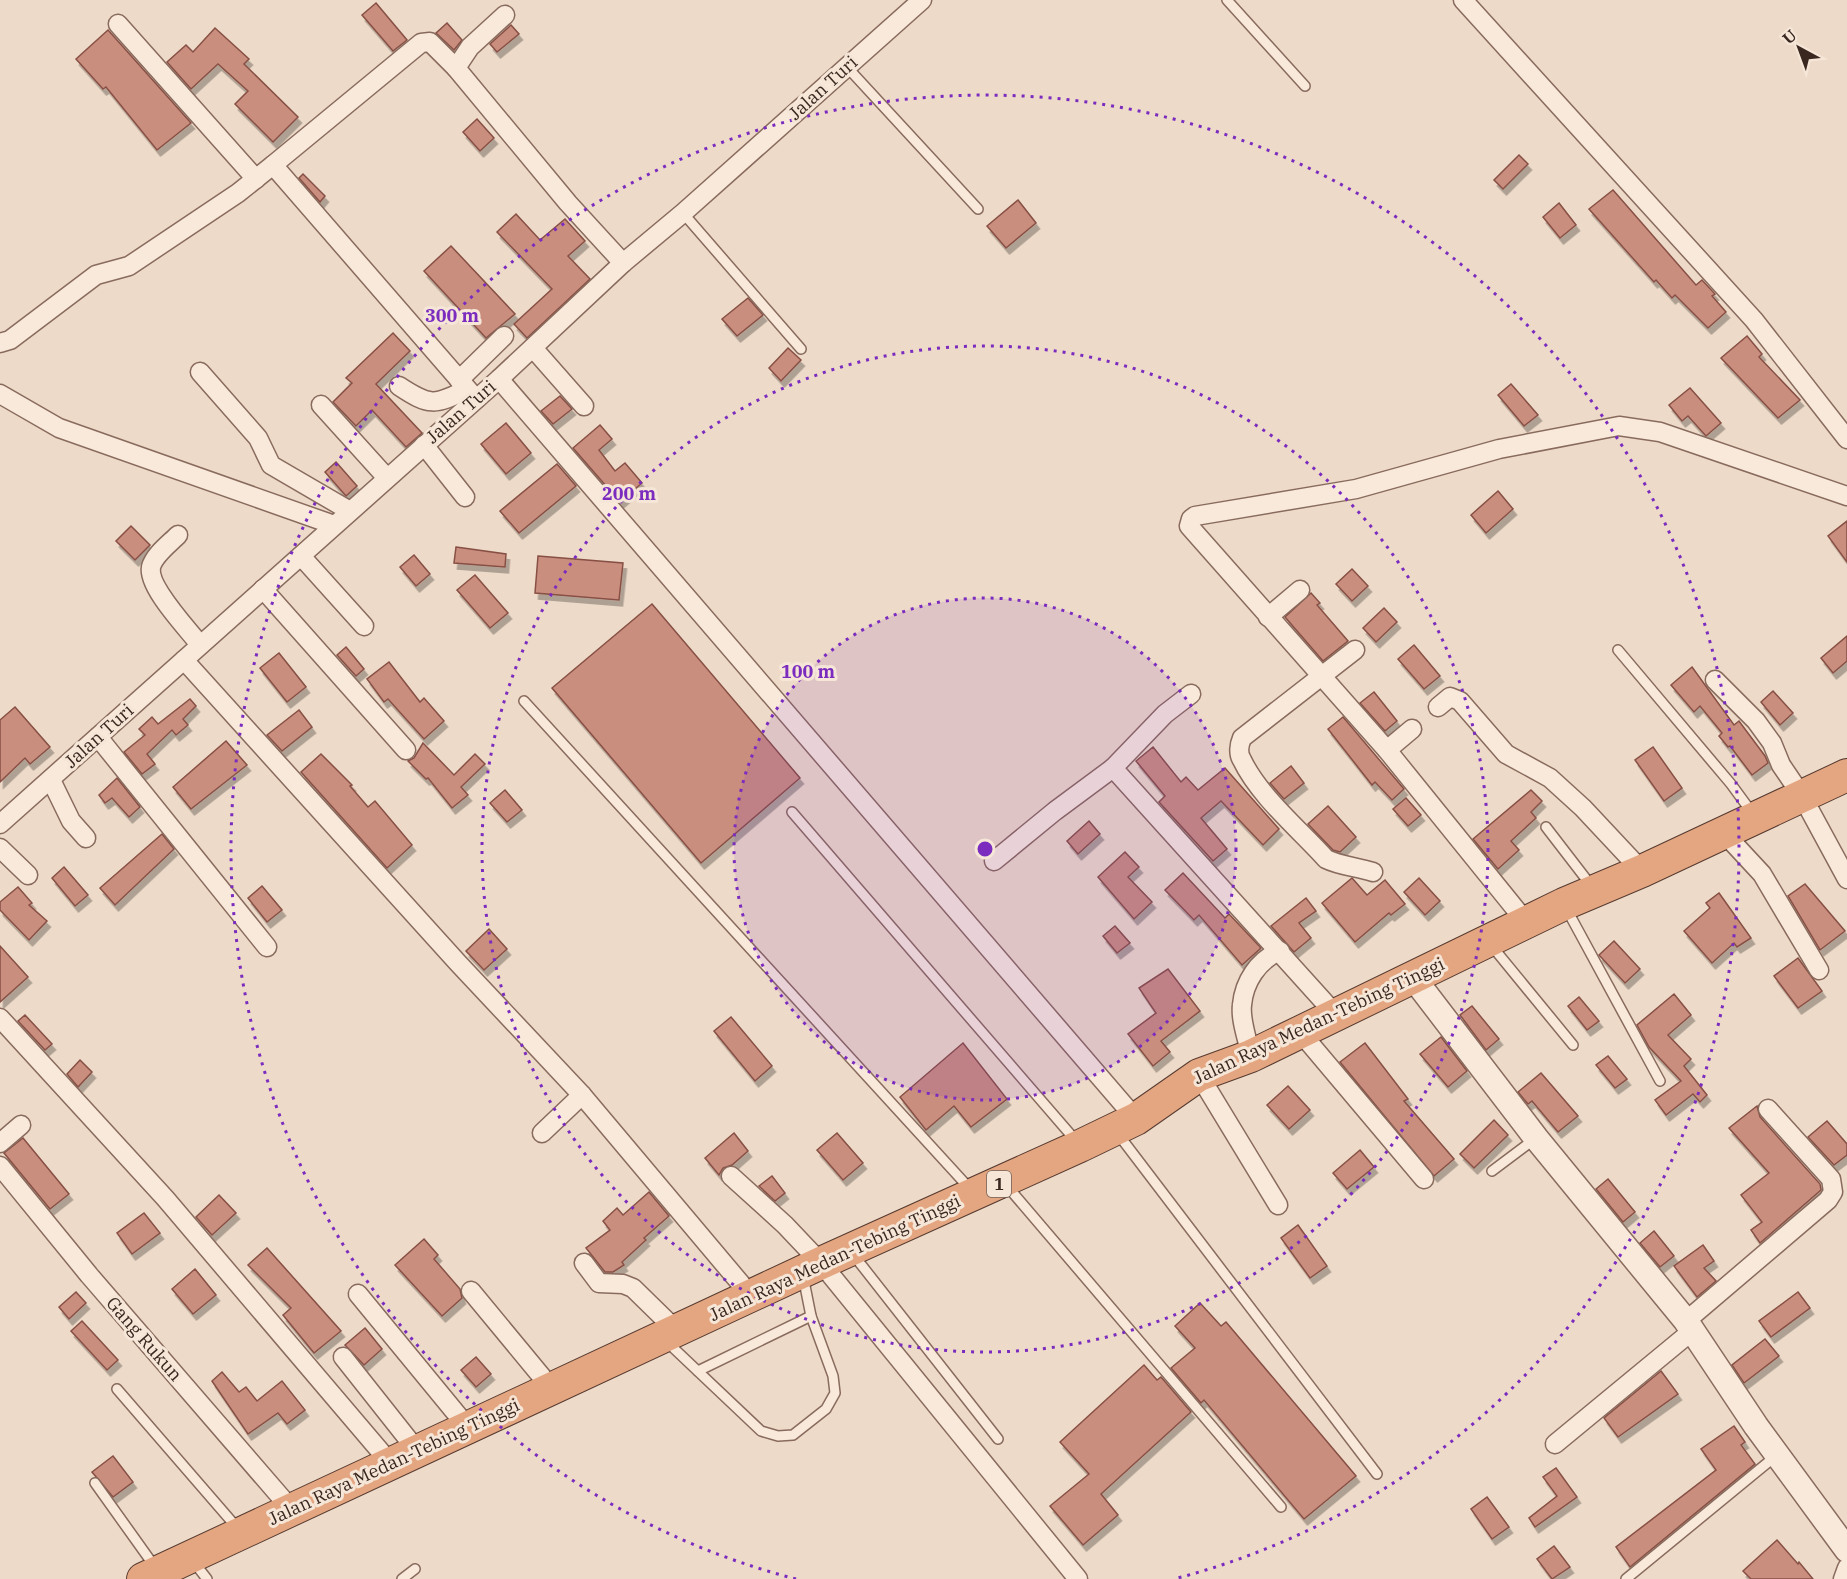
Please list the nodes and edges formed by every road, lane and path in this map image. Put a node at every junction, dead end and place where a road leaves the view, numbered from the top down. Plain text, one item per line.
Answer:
1 (1227, 0) edge
2 (1463, 0) edge
3 (912, 3) edge
4 (505, 15) dead end
5 (118, 24) dead end
6 (847, 67) junction
7 (456, 68) junction
8 (1305, 86) dead end
9 (273, 165) junction
10 (256, 179) junction
11 (978, 209) dead end
12 (683, 213) junction
13 (623, 263) junction
14 (504, 336) dead end
15 (0, 343) edge
16 (533, 348) junction
17 (801, 349) dead end
18 (200, 372) dead end
19 (499, 379) junction
20 (399, 386) dead end
21 (467, 389) junction
22 (0, 394) edge
23 (321, 405) dead end
24 (584, 406) dead end
25 (1846, 435) edge
26 (423, 445) junction
27 (387, 478) junction
28 (1847, 496) edge
29 (465, 497) dead end
30 (350, 511) junction
31 (334, 525) junction
32 (178, 535) dead end
33 (301, 556) junction
34 (263, 589) junction
35 (1300, 590) dead end
36 (1268, 617) junction
37 (364, 626) dead end
38 (200, 645) junction
39 (1355, 650) dead end
40 (1618, 650) dead end
41 (184, 660) junction
42 (1323, 676) junction
43 (1715, 680) dead end
44 (1191, 694) dead end
45 (524, 701) dead end
46 (1438, 707) dead end
47 (1412, 729) dead end
48 (98, 737) junction
49 (406, 750) dead end
50 (1387, 750) junction
51 (1113, 768) junction
52 (1847, 775) edge
53 (51, 780) junction
54 (1802, 796) junction
55 (792, 812) dead end
56 (1756, 819) junction
57 (0, 824) edge
58 (1546, 827) dead end
59 (1723, 832) junction
60 (86, 838) dead end
61 (0, 848) edge
62 (994, 861) dead end
63 (1642, 871) junction
64 (1373, 872) dead end
65 (28, 875) dead end
66 (1847, 879) edge
67 (1594, 890) junction
68 (1564, 904) junction
69 (1526, 922) junction
70 (1488, 941) junction
71 (267, 948) dead end
72 (1280, 951) junction
73 (1819, 970) dead end
74 (1412, 976) junction
75 (1336, 1015) junction
76 (0, 1018) edge
77 (1301, 1033) junction
78 (1574, 1045) dead end
79 (1251, 1056) junction
80 (1199, 1075) junction
81 (1660, 1081) dead end
82 (582, 1095) junction
83 (1768, 1109) dead end
84 (1125, 1124) junction
85 (21, 1125) dead end
86 (542, 1133) dead end
87 (1536, 1138) junction
88 (0, 1143) edge
89 (1080, 1146) junction
90 (0, 1166) edge
91 (1492, 1171) dead end
92 (731, 1176) dead end
93 (1424, 1179) dead end
94 (1004, 1182) junction
95 (974, 1194) junction
96 (1278, 1204) dead end
97 (851, 1251) junction
98 (584, 1263) dead end
99 (811, 1268) junction
100 (471, 1291) dead end
101 (358, 1294) dead end
102 (752, 1298) junction
103 (811, 1317) junction
104 (1689, 1326) junction
105 (670, 1335) junction
106 (343, 1357) dead end
107 (698, 1371) junction
108 (117, 1389) dead end
109 (552, 1389) junction
110 (469, 1429) junction
111 (998, 1439) dead end
112 (1555, 1444) dead end
113 (1777, 1455) junction
114 (405, 1459) junction
115 (1377, 1474) dead end
116 (95, 1483) dead end
117 (1281, 1507) dead end
118 (292, 1510) junction
119 (242, 1533) junction
120 (1844, 1542) edge
121 (198, 1568) edge
122 (1847, 1568) edge
123 (415, 1569) dead end
124 (151, 1575) edge
125 (402, 1579) edge
126 (1078, 1579) edge
127 (1626, 1579) edge
128 (1843, 1579) edge

1 - 8 lane
2 - 25 street
3 - 6 street, Jalan Turi
4 - 7 street
5 - 10 street
6 - 11 lane
6 - 12 street, Jalan Turi
7 - 9 street
7 - 13 street
9 - 10 street
9 - 21 street
10 - 15 street
12 - 13 street, Jalan Turi
12 - 17 lane
13 - 16 street, Jalan Turi
14 - 21 street
16 - 19 street, Jalan Turi
16 - 24 street
18 - 30 street
19 - 21 street, Jalan Turi
19 - 84 street
20 - 21 street
21 - 26 street, Jalan Turi
22 - 31 street
23 - 27 street
26 - 27 street, Jalan Turi
26 - 29 street
27 - 30 street, Jalan Turi
28 - 36 street
30 - 31 street, Jalan Turi
31 - 33 street, Jalan Turi
32 - 38 street
33 - 34 street, Jalan Turi
33 - 37 street
34 - 38 street, Jalan Turi
34 - 49 street
35 - 36 street
36 - 42 street
38 - 41 street, Jalan Turi
39 - 42 street
40 - 56 lane
41 - 48 street, Jalan Turi
41 - 82 street
42 - 50 street
42 - 64 street
43 - 54 street
44 - 51 street
45 - 95 lane
46 - 63 street
47 - 50 street
48 - 53 street, Jalan Turi
48 - 71 street
50 - 69 street
51 - 62 street
51 - 72 street
52 - 54 highway, Jalan Raya Medan-Tebing Tinggi / 1
53 - 57 street, Jalan Turi
53 - 60 street
54 - 56 highway, Jalan Raya Medan-Tebing Tinggi / 1
54 - 66 street
55 - 89 lane
56 - 59 highway, Jalan Raya Medan-Tebing Tinggi / 1
58 - 67 lane
59 - 63 highway, Jalan Raya Medan-Tebing Tinggi / 1
59 - 73 street
61 - 65 street
63 - 67 highway, Jalan Raya Medan-Tebing Tinggi / 1
67 - 68 highway, Jalan Raya Medan-Tebing Tinggi / 1
68 - 69 highway, Jalan Raya Medan-Tebing Tinggi / 1
68 - 81 lane
69 - 70 highway, Jalan Raya Medan-Tebing Tinggi / 1
70 - 74 highway, Jalan Raya Medan-Tebing Tinggi / 1
70 - 78 lane
72 - 75 street
72 - 79 street
74 - 75 highway, Jalan Raya Medan-Tebing Tinggi / 1
74 - 87 street
75 - 77 highway, Jalan Raya Medan-Tebing Tinggi / 1
76 - 114 street
77 - 79 highway, Jalan Raya Medan-Tebing Tinggi / 1
77 - 93 street
79 - 80 highway, Jalan Raya Medan-Tebing Tinggi / 1
80 - 84 highway, Jalan Raya Medan-Tebing Tinggi / 1
80 - 96 street
82 - 86 street
82 - 102 street
83 - 104 street
84 - 89 highway, Jalan Raya Medan-Tebing Tinggi / 1
84 - 115 lane
85 - 88 street
87 - 91 lane
87 - 104 street
89 - 94 highway, Jalan Raya Medan-Tebing Tinggi / 1
90 - 118 street, Gang Rukun
92 - 99 street
94 - 95 highway, Jalan Raya Medan-Tebing Tinggi / 1
94 - 117 lane
95 - 97 highway, Jalan Raya Medan-Tebing Tinggi / 1
97 - 99 highway, Jalan Raya Medan-Tebing Tinggi / 1
97 - 111 lane
98 - 105 street
99 - 102 highway, Jalan Raya Medan-Tebing Tinggi / 1
99 - 103 lane
99 - 126 street
100 - 109 street
101 - 110 street
102 - 105 highway, Jalan Raya Medan-Tebing Tinggi / 1
103 - 107 lane
103 - 107 lane
104 - 112 street
104 - 113 street
105 - 107 lane
105 - 109 highway, Jalan Raya Medan-Tebing Tinggi / 1
106 - 114 street
108 - 119 lane
109 - 110 highway, Jalan Raya Medan-Tebing Tinggi / 1
110 - 114 highway, Jalan Raya Medan-Tebing Tinggi / 1
113 - 120 street
113 - 127 lane
114 - 118 highway, Jalan Raya Medan-Tebing Tinggi / 1
116 - 124 lane
118 - 119 highway, Jalan Raya Medan-Tebing Tinggi / 1
119 - 121 highway, Jalan Raya Medan-Tebing Tinggi / 1
121 - 124 highway, Jalan Raya Medan-Tebing Tinggi / 1
122 - 128 street
123 - 125 lane

